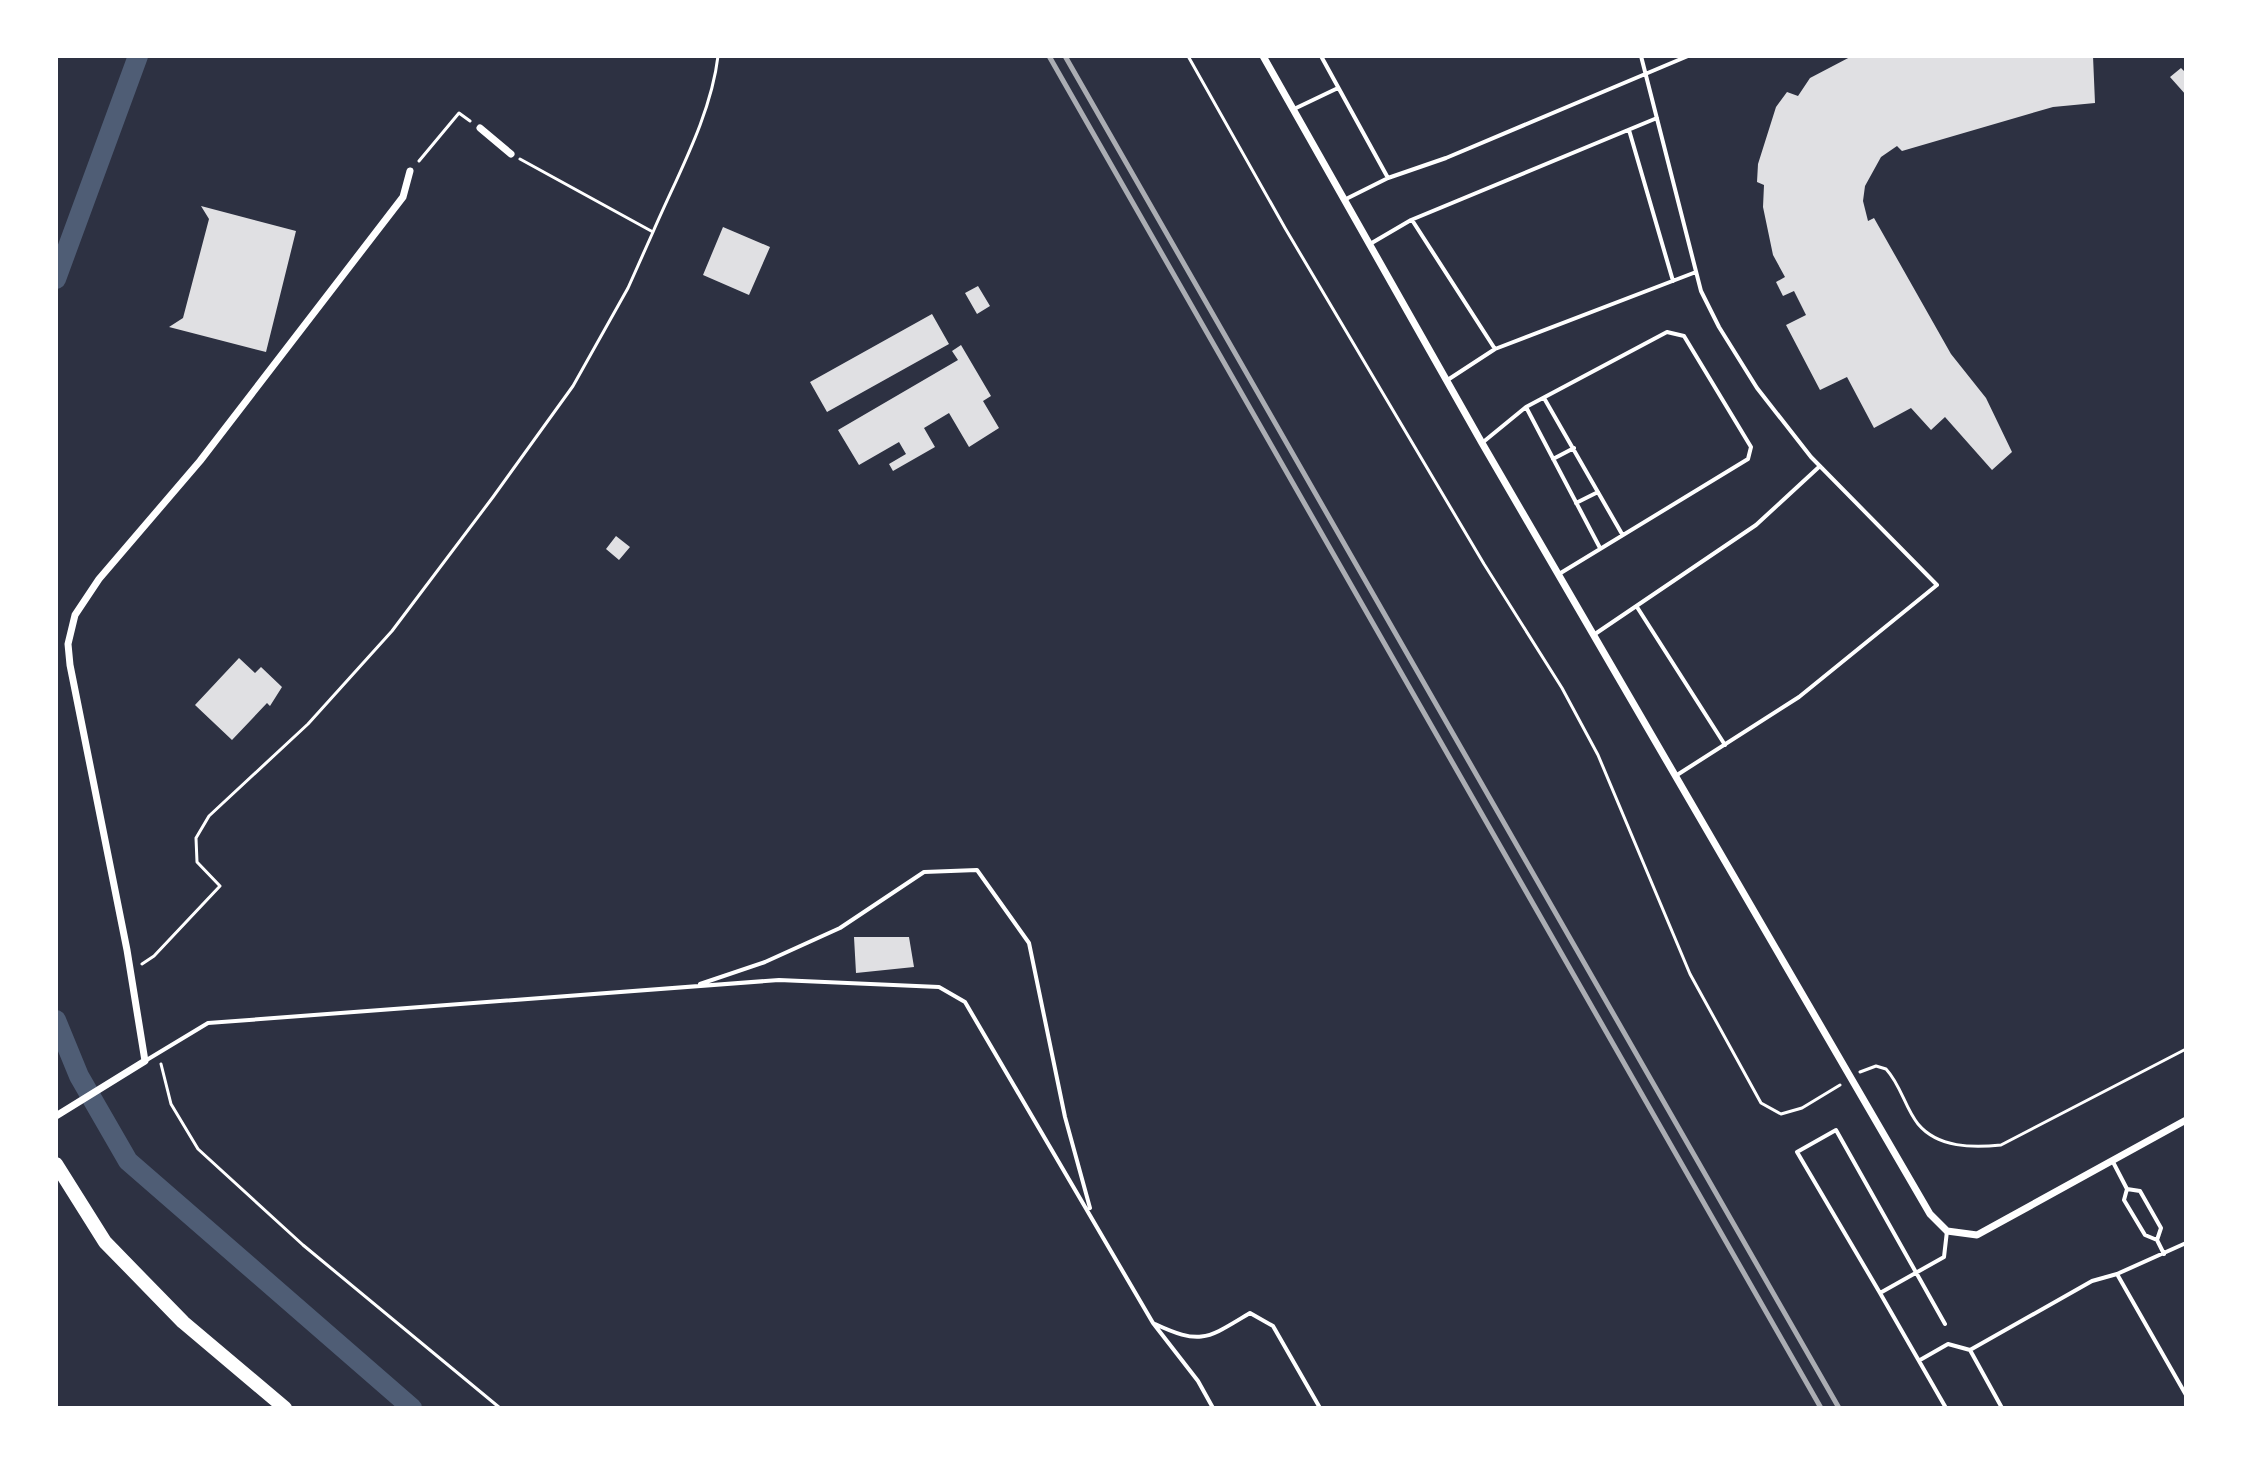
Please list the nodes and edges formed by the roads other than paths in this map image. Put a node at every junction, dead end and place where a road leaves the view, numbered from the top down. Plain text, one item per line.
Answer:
1 (1263, 56) edge
2 (1321, 56) edge
3 (1641, 56) edge
4 (1688, 56) edge
5 (1646, 75) junction
6 (1338, 88) junction
7 (1293, 110) junction
8 (1657, 118) junction
9 (480, 128) road end
10 (1629, 130) junction
11 (511, 154) road end
12 (410, 171) road end
13 (1388, 178) junction
14 (1344, 200) junction
15 (1411, 220) junction
16 (1370, 244) junction
17 (1696, 272) junction
18 (1673, 281) junction
19 (1495, 349) junction
20 (1446, 381) junction
21 (1544, 398) junction
22 (1526, 407) junction
23 (1482, 443) junction
24 (1574, 448) junction
25 (1553, 459) junction
26 (1820, 466) junction
27 (1598, 492) junction
28 (1576, 503) junction
29 (1622, 534) junction
30 (1600, 548) junction
31 (1559, 574) junction
32 (1637, 607) junction
33 (1594, 634) junction
34 (1725, 745) junction
35 (1677, 775) junction
36 (691, 987) junction
37 (145, 1061) junction
38 (56, 1116) edge
39 (2186, 1120) edge
40 (2113, 1162) junction
41 (56, 1164) edge
42 (2127, 1189) junction
43 (1091, 1215) junction
44 (1947, 1231) junction
45 (2157, 1240) junction
46 (2186, 1243) edge
47 (2164, 1254) junction
48 (1917, 1273) junction
49 (2117, 1274) junction
50 (1880, 1293) junction
51 (1153, 1323) junction
52 (1945, 1324) dead end
53 (1970, 1350) junction
54 (1920, 1360) junction
55 (2186, 1395) edge
56 (285, 1408) edge
57 (1213, 1408) edge
58 (1320, 1408) edge
59 (1946, 1408) edge
60 (2002, 1408) edge

1 - 7 street
2 - 6 lane
3 - 5 lane
4 - 5 lane
5 - 8 lane
5 - 13 lane
6 - 7 lane
6 - 13 lane
7 - 14 street
8 - 10 lane
8 - 17 lane
9 - 11 street
10 - 15 lane
10 - 18 lane
12 - 37 street
13 - 14 lane
14 - 16 street
15 - 16 lane
15 - 19 lane
16 - 20 street
17 - 18 lane
17 - 26 lane
18 - 19 lane
19 - 20 lane
20 - 23 street
21 - 22 lane
21 - 24 lane
21 - 29 lane
22 - 23 lane
22 - 25 lane
23 - 31 street
24 - 25 lane
24 - 27 lane
25 - 28 lane
26 - 32 lane
26 - 34 lane
27 - 28 lane
27 - 29 lane
28 - 30 lane
29 - 30 lane
30 - 31 lane
31 - 33 street
32 - 33 lane
32 - 34 lane
33 - 35 street
34 - 35 lane
35 - 44 street
36 - 37 lane
36 - 43 lane
36 - 43 lane
37 - 38 street
39 - 40 street
40 - 42 lane
40 - 44 street
41 - 56 highway
42 - 45 lane
42 - 45 lane
43 - 51 lane
44 - 48 lane
45 - 47 lane
46 - 47 lane
47 - 49 lane
48 - 50 lane
48 - 50 lane
48 - 52 lane
49 - 53 lane
49 - 55 lane
50 - 54 lane
51 - 57 lane
51 - 58 lane
53 - 54 lane
53 - 60 lane
54 - 59 lane

